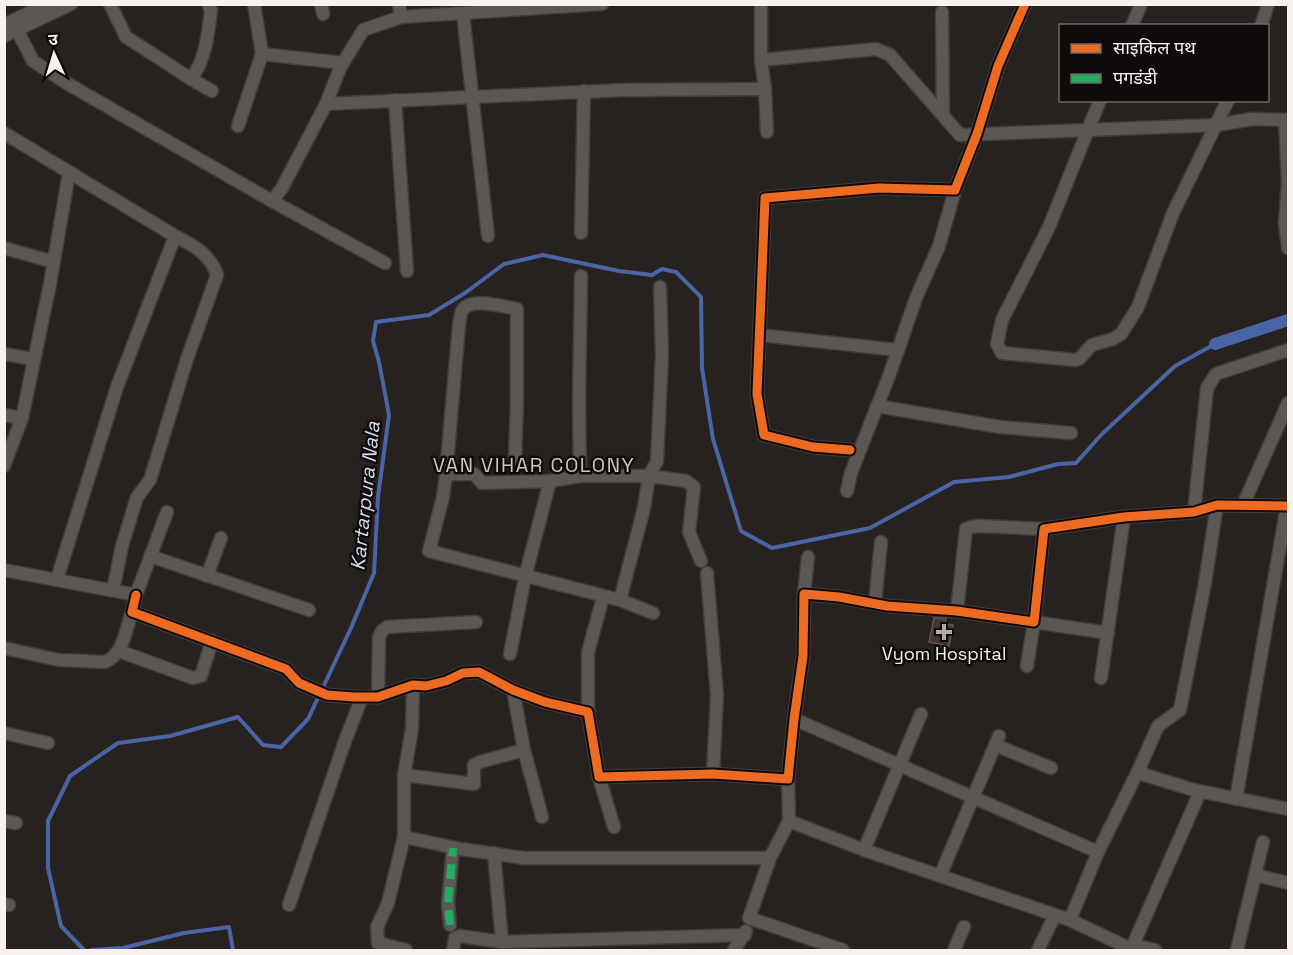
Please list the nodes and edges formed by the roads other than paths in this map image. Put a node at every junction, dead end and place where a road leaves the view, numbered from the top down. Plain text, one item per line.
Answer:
1 (47, 4) edge
2 (71, 4) edge
3 (110, 4) edge
4 (208, 4) edge
5 (254, 4) edge
6 (602, 4) edge
7 (761, 4) edge
8 (1024, 4) edge
9 (1141, 4) edge
10 (1268, 4) edge
11 (556, 6) edge
12 (400, 11) edge
13 (942, 12) dead end
14 (463, 14) junction
15 (1133, 24) edge
16 (1262, 24) edge
17 (4, 25) edge
18 (17, 30) junction
19 (4, 36) edge
20 (262, 54) junction
21 (761, 60) junction
22 (343, 63) junction
23 (191, 79) junction
24 (765, 89) junction
25 (212, 91) dead end
26 (584, 91) junction
27 (472, 97) junction
28 (395, 100) junction
29 (1099, 102) edge
30 (1227, 102) edge
31 (326, 104) junction
32 (943, 116) junction
33 (1287, 120) edge
34 (1217, 125) junction
35 (238, 126) dead end
36 (1089, 129) junction
37 (767, 132) dead end
38 (977, 135) junction
39 (6, 138) edge
40 (69, 173) junction
41 (955, 190) junction
42 (272, 201) junction
43 (581, 232) dead end
44 (174, 236) junction
45 (488, 236) dead end
46 (4, 248) edge
47 (1288, 248) edge
48 (54, 262) junction
49 (385, 262) dead end
50 (407, 271) dead end
51 (581, 276) dead end
52 (660, 287) dead end
53 (759, 335) junction
54 (898, 350) junction
55 (1288, 350) edge
56 (4, 354) edge
57 (33, 359) junction
58 (1288, 404) edge
59 (877, 406) junction
60 (4, 415) edge
61 (22, 418) junction
62 (1071, 434) dead end
63 (850, 450) dead end
64 (514, 459) dead end
65 (4, 466) edge
66 (446, 474) junction
67 (580, 476) junction
68 (649, 476) junction
69 (550, 481) junction
70 (847, 491) dead end
71 (1217, 505) junction
72 (1243, 505) junction
73 (1288, 506) edge
74 (167, 512) dead end
75 (1194, 512) junction
76 (1124, 517) junction
77 (1044, 529) junction
78 (221, 538) dead end
79 (881, 542) dead end
80 (150, 556) junction
81 (808, 557) dead end
82 (702, 561) dead end
83 (4, 570) edge
84 (707, 573) dead end
85 (207, 576) junction
86 (525, 577) junction
87 (57, 579) junction
88 (113, 590) junction
89 (804, 594) junction
90 (136, 595) junction
91 (603, 597) junction
92 (620, 600) junction
93 (874, 603) junction
94 (309, 610) dead end
95 (957, 611) junction
96 (132, 612) junction
97 (652, 613) dead end
98 (476, 621) dead end
99 (1034, 622) junction
100 (1108, 633) junction
101 (212, 640) junction
102 (4, 648) edge
103 (119, 651) junction
104 (510, 654) dead end
105 (1027, 666) dead end
106 (1101, 678) dead end
107 (413, 685) junction
108 (513, 690) junction
109 (362, 697) junction
110 (378, 697) junction
111 (588, 712) junction
112 (921, 714) dead end
113 (794, 719) junction
114 (4, 733) edge
115 (48, 743) dead end
116 (524, 750) junction
117 (902, 765) junction
118 (1052, 768) dead end
119 (1139, 769) junction
120 (713, 774) junction
121 (404, 775) junction
122 (599, 777) junction
123 (788, 779) junction
124 (1200, 792) junction
125 (973, 796) junction
126 (1236, 799) junction
127 (1288, 809) edge
128 (542, 818) dead end
129 (789, 821) junction
130 (614, 827) dead end
131 (404, 837) junction
132 (1263, 842) dead end
133 (453, 848) junction
134 (864, 850) junction
135 (1098, 852) junction
136 (495, 854) junction
137 (770, 858) junction
138 (1256, 875) junction
139 (940, 876) junction
140 (1288, 883) edge
141 (289, 904) dead end
142 (1055, 915) junction
143 (748, 918) junction
144 (1070, 920) junction
145 (450, 925) dead end
146 (964, 927) dead end
147 (745, 935) junction
148 (502, 942) junction
149 (538, 946) edge
150 (1132, 948) edge
151 (406, 951) edge
152 (453, 951) edge
153 (734, 951) edge
154 (843, 951) edge
155 (954, 951) edge
156 (1038, 951) edge
157 (1155, 951) edge
158 (1237, 951) edge

1 - 17 street
2 - 18 street
3 - 23 street
4 - 23 street
5 - 20 street
6 - 11 street
7 - 21 street
8 - 38 street
9 - 15 street
10 - 16 street
11 - 14 street
12 - 14 street
12 - 22 street
13 - 32 street
14 - 27 street
18 - 19 street
18 - 42 street
20 - 22 street
20 - 35 street
21 - 24 street
21 - 32 street
22 - 31 street
23 - 25 street
24 - 26 street
24 - 37 street
26 - 27 street
26 - 43 street
27 - 28 street
27 - 45 street
28 - 31 street
28 - 50 street
29 - 36 street
30 - 34 street
31 - 42 street
32 - 38 street
33 - 34 street
33 - 47 street
34 - 36 street
34 - 36 street
36 - 38 street
38 - 41 street
39 - 40 street
40 - 44 street
40 - 48 street
41 - 53 street
41 - 54 street
42 - 49 street
44 - 87 street
44 - 88 street
46 - 48 street
48 - 57 street
51 - 67 street
52 - 68 street
53 - 54 street
53 - 63 street
54 - 59 street
55 - 75 street
56 - 57 street
57 - 61 street
58 - 72 street
59 - 62 street
59 - 70 street
60 - 61 street
61 - 65 street
64 - 66 street
66 - 69 street
66 - 86 street
67 - 68 street
67 - 69 street
68 - 82 street
68 - 92 street
69 - 86 street
71 - 72 street
71 - 75 street
71 - 119 street
72 - 73 street
73 - 126 street
74 - 80 street
75 - 76 street
76 - 77 street
76 - 100 street
77 - 95 street
77 - 99 street
78 - 85 street
79 - 93 street
80 - 85 street
80 - 90 street
81 - 89 street
83 - 87 street
84 - 120 street
85 - 94 street
86 - 91 street
86 - 104 street
87 - 88 street
88 - 90 street
89 - 93 street
89 - 113 street
90 - 96 street
91 - 92 street
91 - 111 street
92 - 97 street
93 - 95 street
95 - 99 street
96 - 101 street
96 - 103 street
98 - 110 street
99 - 100 street
99 - 105 street
100 - 106 street
101 - 103 street
101 - 109 street
102 - 103 street
107 - 108 street
107 - 110 street
107 - 121 street
108 - 111 street
108 - 116 street
109 - 110 street
109 - 141 street
111 - 122 street
112 - 117 street
113 - 117 street
113 - 123 street
114 - 115 street
116 - 121 street
116 - 128 street
117 - 125 street
117 - 134 street
118 - 125 street
119 - 124 street
119 - 135 street
120 - 122 street
120 - 123 street
121 - 131 street
122 - 130 street
123 - 129 street
124 - 126 street
124 - 150 street
125 - 135 street
125 - 139 street
126 - 127 street
129 - 134 street
129 - 137 street
131 - 133 street
131 - 151 street
132 - 138 street
133 - 136 street
133 - 145 street
134 - 139 street
135 - 144 street
136 - 137 street
136 - 148 street
137 - 143 street
138 - 140 street
138 - 158 street
139 - 142 street
142 - 144 street
142 - 156 street
143 - 147 street
143 - 154 street
144 - 150 street
146 - 155 street
147 - 149 street
147 - 153 street
148 - 149 street
148 - 152 street
150 - 157 street

